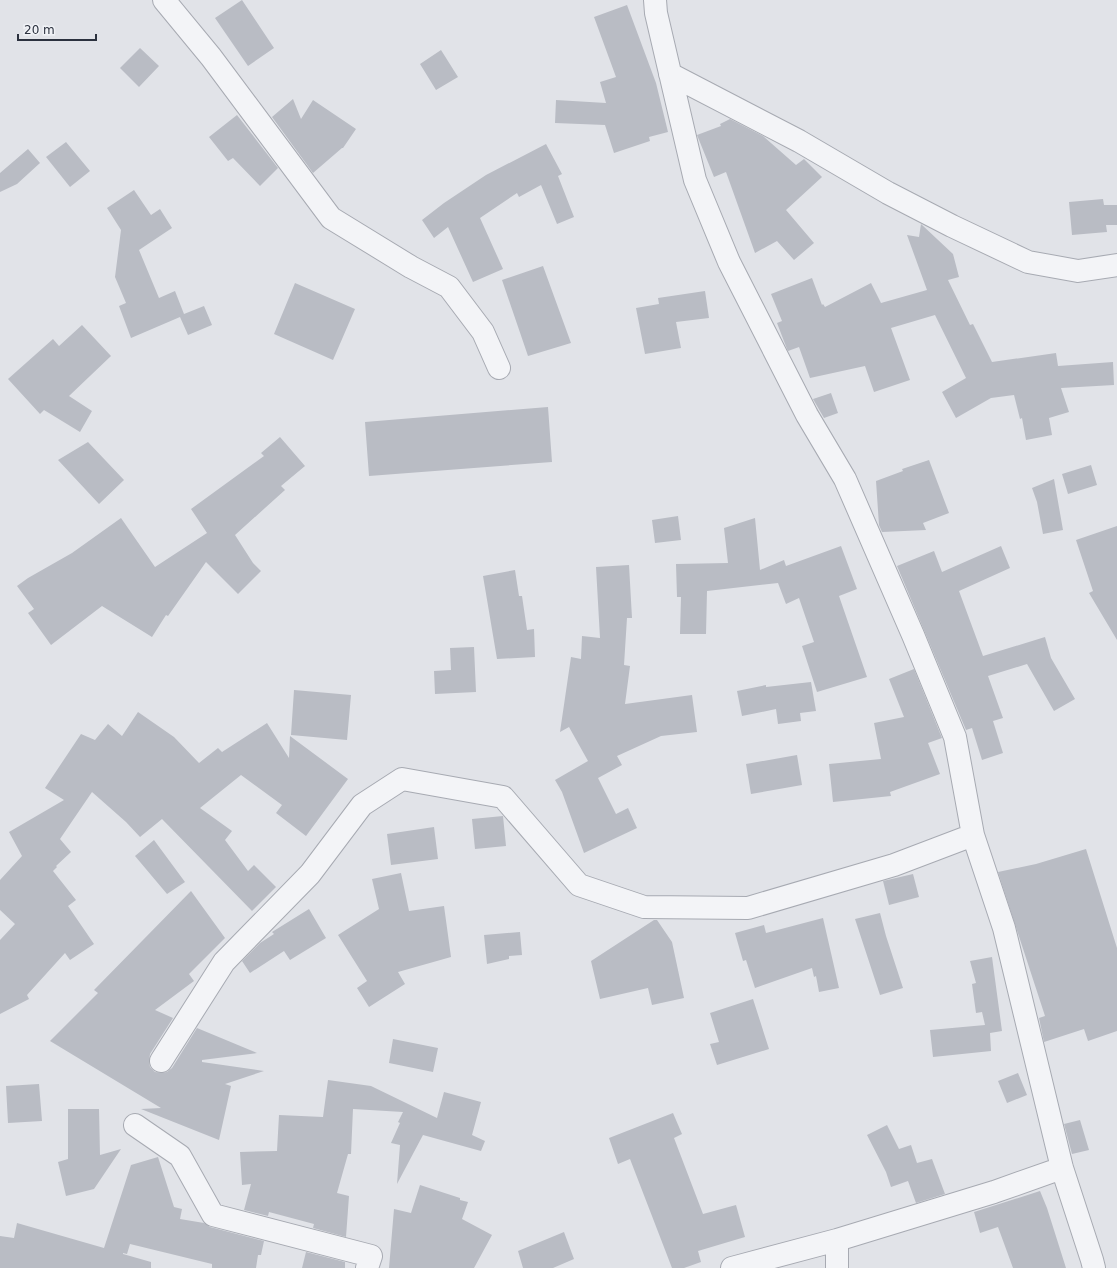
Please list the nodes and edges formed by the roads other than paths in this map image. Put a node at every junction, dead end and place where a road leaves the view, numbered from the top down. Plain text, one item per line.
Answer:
1 (164, 0) edge
2 (655, 0) edge
3 (670, 74) junction
4 (1117, 265) edge
5 (499, 368) dead end
6 (973, 835) junction
7 (162, 1061) dead end
8 (135, 1125) dead end
9 (1062, 1168) junction
10 (838, 1240) junction
11 (1098, 1265) edge
12 (367, 1268) edge
13 (732, 1268) edge
14 (837, 1268) edge

1 - 5 street
2 - 3 street
3 - 4 street
3 - 6 street
6 - 7 street
6 - 9 street
8 - 12 street
9 - 10 street
9 - 11 street
10 - 13 street
10 - 14 street

